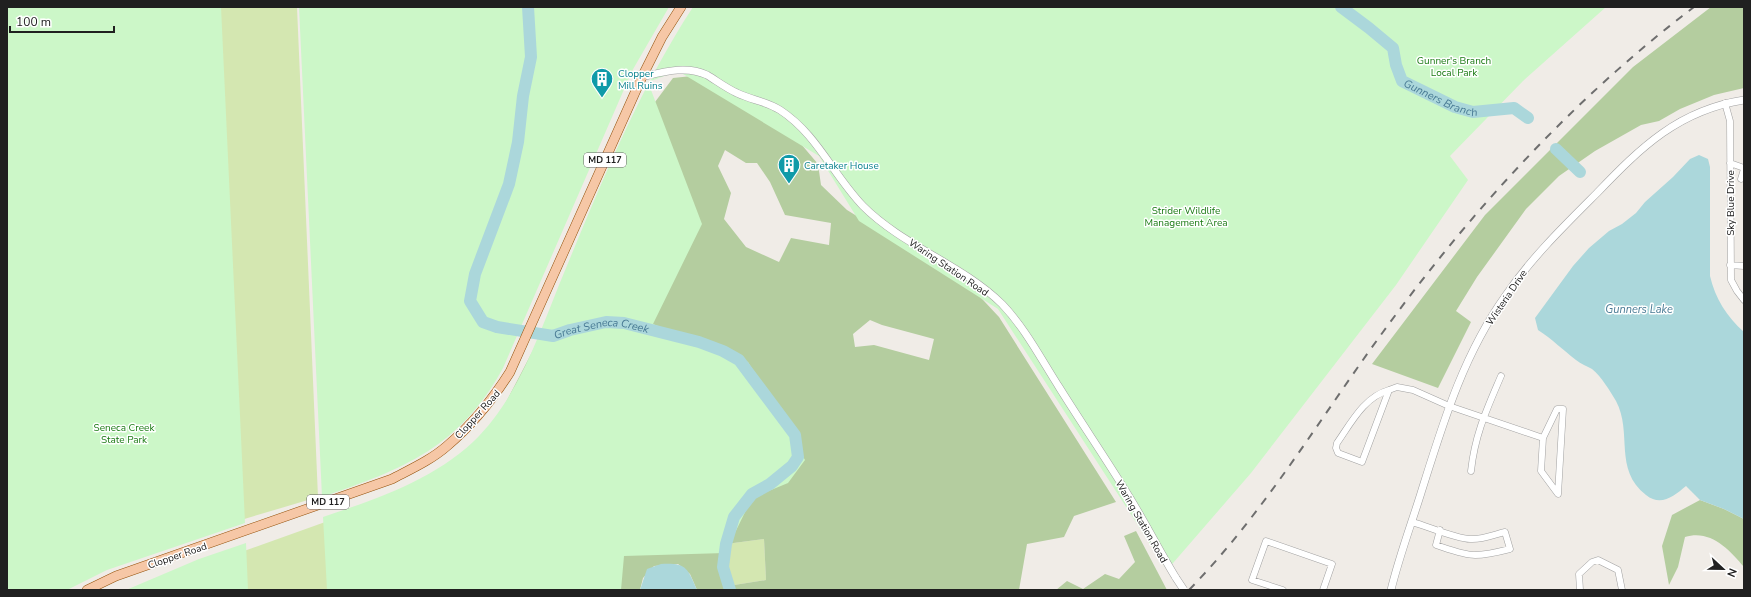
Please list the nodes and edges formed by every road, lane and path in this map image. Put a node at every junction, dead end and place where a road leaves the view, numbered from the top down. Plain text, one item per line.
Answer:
1 (681, 7) edge
2 (642, 76) junction
3 (1744, 100) edge
4 (1725, 103) junction
5 (1730, 163) junction
6 (1744, 168) edge
7 (1741, 180) dead end
8 (1730, 266) junction
9 (1744, 266) edge
10 (1744, 300) edge
11 (1501, 376) dead end
12 (1389, 390) junction
13 (1448, 406) junction
14 (1483, 418) junction
15 (1543, 438) junction
16 (1471, 471) dead end
17 (1412, 522) junction
18 (1440, 530) junction
19 (87, 590) edge
20 (1184, 590) edge
21 (1283, 590) edge
22 (1323, 590) edge
23 (1391, 590) edge
24 (1580, 590) edge
25 (1622, 590) edge

1 - 2 main road, Clopper Road / MD 117
2 - 19 main road, Clopper Road / MD 117
2 - 20 street, Waring Station Road, bridge
3 - 4 street, Wisteria Drive
4 - 5 street, Sky Blue Drive
4 - 13 street, Wisteria Drive
5 - 6 street
5 - 8 street, Sky Blue Drive
6 - 7 street
8 - 9 street
8 - 10 street, Sky Blue Drive
11 - 14 street
12 - 12 street
12 - 13 street
13 - 14 street
13 - 17 street, Wisteria Drive
14 - 15 street
14 - 16 street
15 - 15 street
17 - 18 street
17 - 23 street, Wisteria Drive
18 - 18 street
21 - 22 street
24 - 25 street

